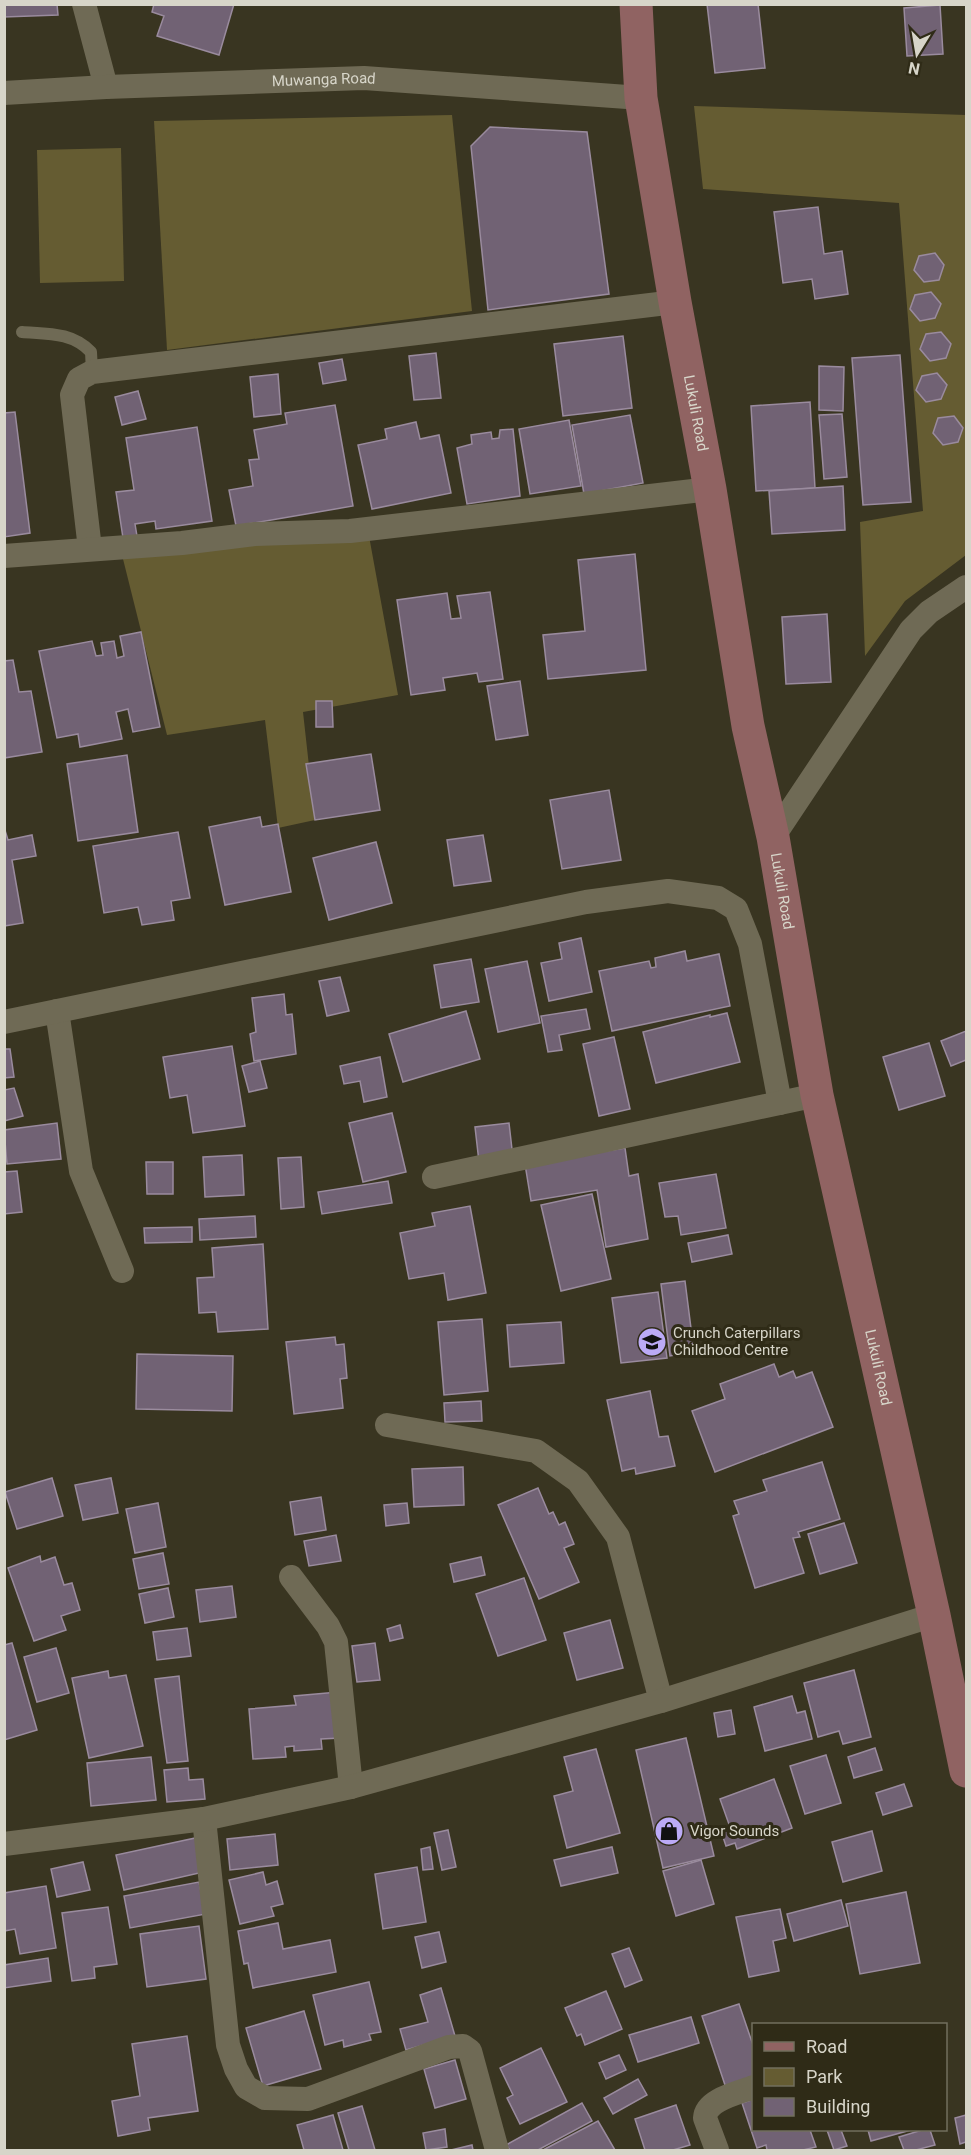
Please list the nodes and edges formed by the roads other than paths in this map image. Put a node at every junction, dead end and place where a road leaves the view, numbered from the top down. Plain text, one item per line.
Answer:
1 (84, 4) edge
2 (636, 4) edge
3 (106, 87) junction
4 (4, 93) edge
5 (641, 98) junction
6 (675, 302) junction
7 (22, 332) dead end
8 (92, 372) junction
9 (710, 489) junction
10 (90, 549) junction
11 (4, 556) edge
12 (966, 587) edge
13 (773, 837) junction
14 (57, 1011) junction
15 (4, 1022) edge
16 (817, 1095) junction
17 (780, 1103) junction
18 (434, 1177) dead end
19 (122, 1271) dead end
20 (387, 1425) dead end
21 (291, 1577) dead end
22 (934, 1615) junction
23 (661, 1701) junction
24 (966, 1768) edge
25 (351, 1788) junction
26 (204, 1819) junction
27 (4, 1844) edge
28 (752, 2087) edge
29 (497, 2151) edge
30 (717, 2151) edge

1 - 3 street
2 - 5 street, Lukuli Road
3 - 4 street, Muwanga Road
3 - 5 street, Muwanga Road
5 - 6 street, Lukuli Road
6 - 8 street
6 - 9 street, Lukuli Road
7 - 8 lane
8 - 10 street
9 - 10 street
9 - 13 street, Lukuli Road
10 - 11 street
12 - 13 street
13 - 16 street, Lukuli Road
14 - 15 street
14 - 17 street
14 - 19 street
16 - 17 street
16 - 22 street, Lukuli Road
17 - 18 street
20 - 23 street
21 - 25 street
22 - 23 street
22 - 24 street, Lukuli Road
23 - 25 street
25 - 26 street
26 - 27 street
26 - 29 street
28 - 30 street

